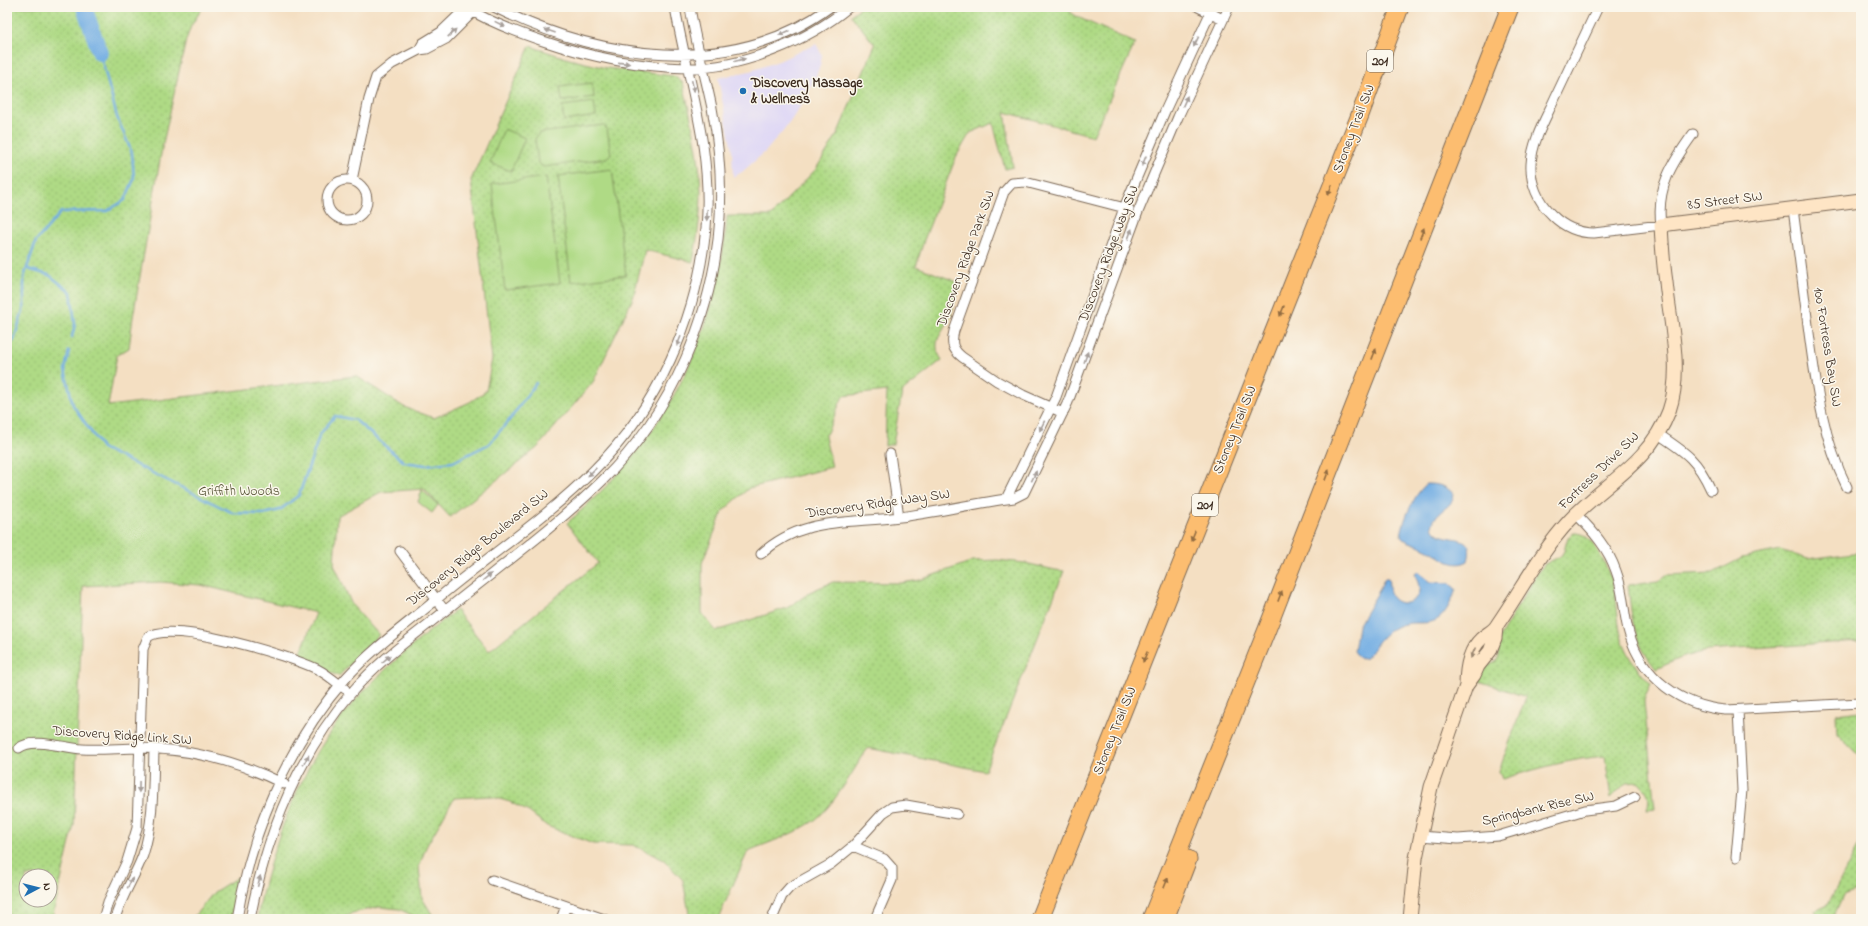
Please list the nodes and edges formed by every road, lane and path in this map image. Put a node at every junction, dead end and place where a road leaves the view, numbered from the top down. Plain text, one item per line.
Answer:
1 (494, 7) edge
2 (676, 7) edge
3 (690, 7) edge
4 (830, 7) edge
5 (848, 7) edge
6 (1198, 7) edge
7 (1229, 7) edge
8 (1400, 7) edge
9 (1598, 7) edge
10 (470, 8) edge
11 (1509, 8) edge
12 (1212, 10) edge
13 (1223, 19) junction
14 (805, 23) junction
15 (812, 33) junction
16 (573, 39) junction
17 (568, 50) junction
18 (699, 54) junction
19 (684, 55) junction
20 (688, 68) junction
21 (702, 68) junction
22 (1165, 111) junction
23 (1178, 117) junction
24 (1693, 134) dead end
25 (352, 180) junction
26 (707, 188) junction
27 (721, 188) junction
28 (1861, 200) edge
29 (1124, 208) junction
30 (1792, 208) junction
31 (1138, 212) junction
32 (1661, 225) junction
33 (1087, 309) junction
34 (1101, 313) junction
35 (667, 367) junction
36 (679, 372) junction
37 (1051, 408) junction
38 (1063, 413) junction
39 (1658, 434) junction
40 (890, 454) dead end
41 (607, 456) junction
42 (617, 466) junction
43 (1846, 487) dead end
44 (1711, 490) dead end
45 (1006, 499) junction
46 (1576, 514) junction
47 (899, 517) junction
48 (529, 525) junction
49 (538, 536) junction
50 (400, 551) dead end
51 (761, 554) dead end
52 (436, 600) junction
53 (445, 611) junction
54 (1266, 632) junction
55 (341, 685) junction
56 (350, 694) junction
57 (1861, 703) edge
58 (1738, 710) junction
59 (19, 748) dead end
60 (140, 748) junction
61 (154, 749) junction
62 (279, 782) junction
63 (291, 788) junction
64 (1635, 797) dead end
65 (957, 814) dead end
66 (1420, 836) junction
67 (853, 846) junction
68 (1736, 857) dead end
69 (492, 880) dead end
70 (566, 906) junction
71 (103, 919) edge
72 (115, 919) edge
73 (237, 919) edge
74 (250, 919) edge
75 (561, 919) edge
76 (604, 919) edge
77 (772, 919) edge
78 (875, 919) edge
79 (1040, 919) edge
80 (1151, 919) edge
81 (1165, 919) edge
82 (1410, 919) edge

16 -> 1 street
2 - 19 street, Discovery Ridge Boulevard SW
3 - 18 street, Discovery Ridge Boulevard SW
4 - 14 street
5 - 15 street
6 - 12 street
7 - 13 street, Discovery Ridge Way SW
8 -> 79 highway, Stoney Trail SW / 201
9 - 32 street, 85 Street SW
10 -> 17 street
10 - 25 street
54 -> 11 highway
12 - 13 street
12 -> 22 street, Discovery Ridge Way SW
23 -> 13 street, Discovery Ridge Way SW
14 - 15 street
14 -> 18 street
21 -> 15 street
16 - 17 street
16 - 19 street
17 -> 20 street
18 - 19 street
18 - 21 street, Discovery Ridge Boulevard SW
19 - 20 street, Discovery Ridge Boulevard SW
20 - 21 street
20 -> 26 street, Discovery Ridge Boulevard SW
21 - 27 street, Discovery Ridge Boulevard SW
22 - 23 street
22 -> 29 street, Discovery Ridge Way SW
23 - 31 street, Discovery Ridge Way SW
24 - 32 street
25 - 25 street
26 - 27 street
26 -> 35 street, Discovery Ridge Boulevard SW
27 - 36 street, Discovery Ridge Boulevard SW
28 - 30 street, 85 Street SW
29 - 31 street, Discovery Ridge Park SW
29 - 33 street, Discovery Ridge Way SW
29 - 37 street, Discovery Ridge Park SW
30 - 32 street, 85 Street SW
30 - 43 street, 100 Fortress Bay SW
34 -> 31 street, Discovery Ridge Way SW
32 - 39 street, Fortress Drive SW
33 - 34 street
33 - 37 street, Discovery Ridge Way SW
38 -> 34 street, Discovery Ridge Way SW
35 - 36 street
35 - 41 street, Discovery Ridge Boulevard SW
36 - 42 street, Discovery Ridge Boulevard SW
37 - 38 street, Discovery Ridge Park SW
37 -> 45 street, Discovery Ridge Way SW
45 -> 38 street, Discovery Ridge Way SW
39 - 44 street
39 - 46 street, Fortress Drive SW
40 - 47 street
41 - 42 street
41 -> 48 street, Discovery Ridge Boulevard SW
42 - 49 street, Discovery Ridge Boulevard SW
45 - 47 street, Discovery Ridge Way SW
46 - 58 street
46 - 66 street, Fortress Drive SW
47 - 51 street, Discovery Ridge Way SW
48 - 49 street
48 - 52 street, Discovery Ridge Boulevard SW
53 -> 49 street, Discovery Ridge Boulevard SW
50 - 52 street
52 - 53 street
52 - 55 street, Discovery Ridge Boulevard SW
56 -> 53 street, Discovery Ridge Boulevard SW
80 -> 54 highway
54 - 81 highway
55 - 56 street
55 - 60 street
55 - 62 street, Discovery Ridge Boulevard SW
63 -> 56 street, Discovery Ridge Boulevard SW
57 - 58 street
58 - 68 street
59 - 60 street, Discovery Ridge Link SW
60 - 61 street, Discovery Ridge Link SW
60 -> 71 street
61 - 62 street, Discovery Ridge Link SW
72 -> 61 street
62 - 63 street, Discovery Ridge Link SW
62 - 73 street, Discovery Ridge Boulevard SW
74 -> 63 street, Discovery Ridge Boulevard SW
64 - 66 street, Springbank Rise SW
65 - 67 street
66 - 82 street, Fortress Drive SW
67 - 77 street
67 - 78 street
69 - 70 street
70 - 75 street
70 - 76 street

